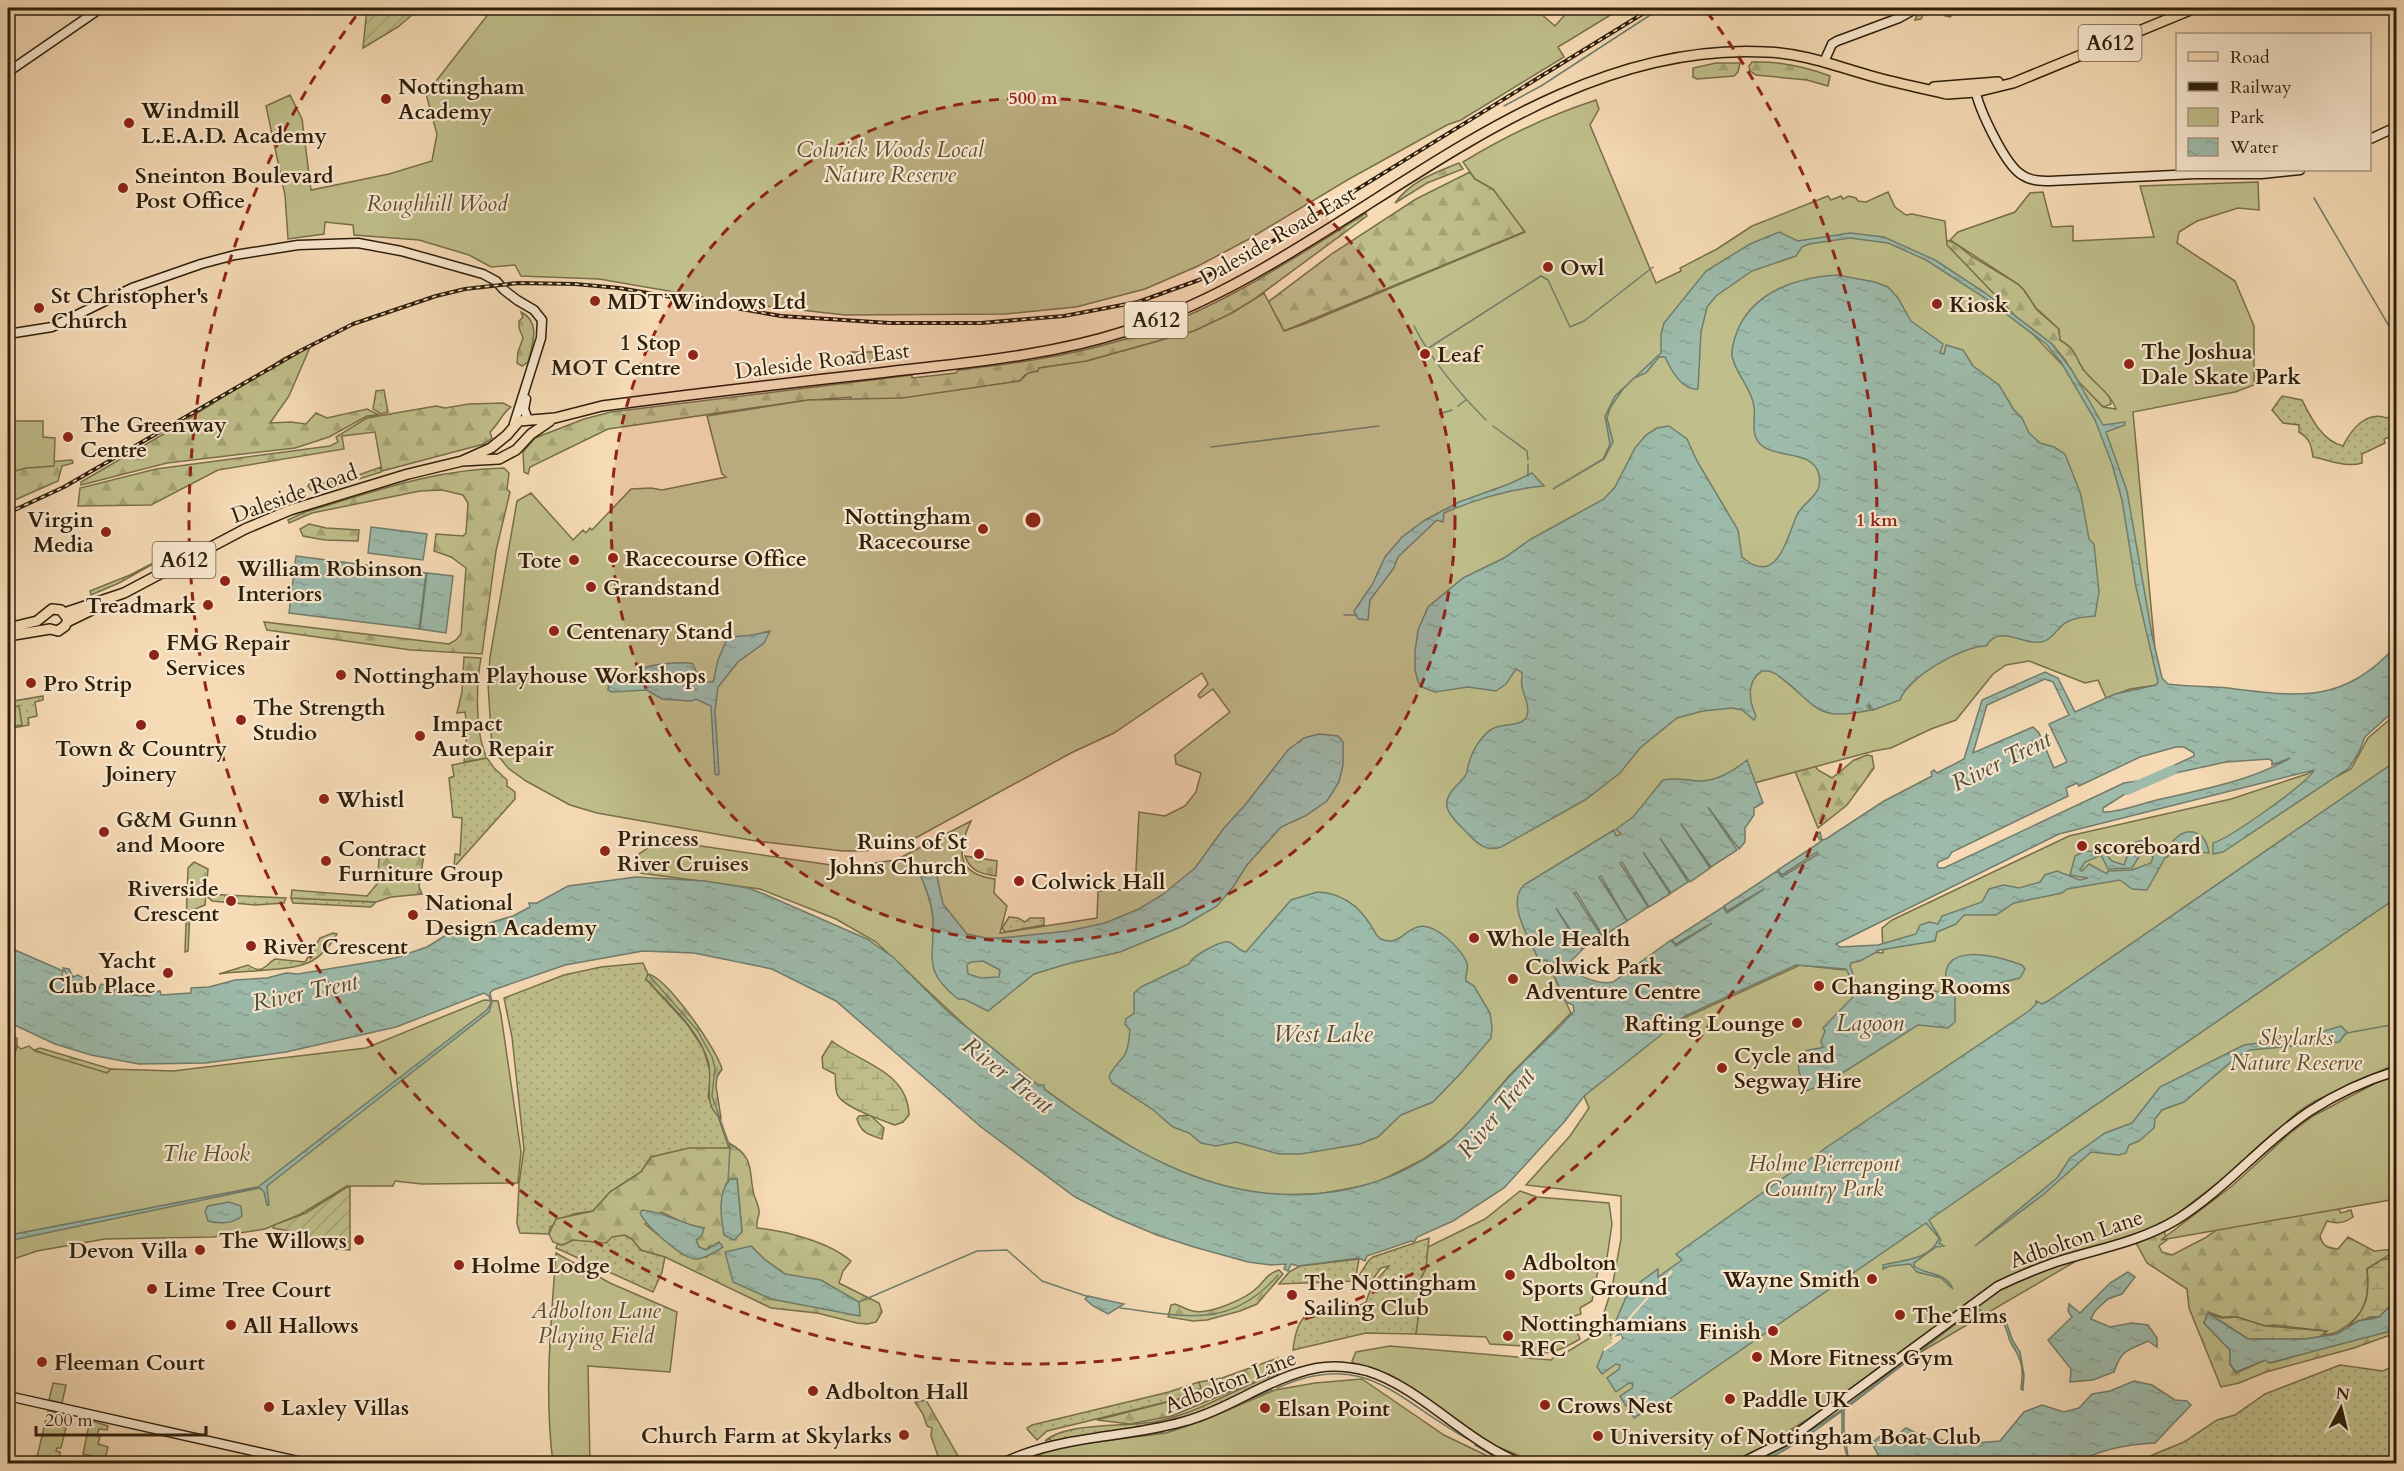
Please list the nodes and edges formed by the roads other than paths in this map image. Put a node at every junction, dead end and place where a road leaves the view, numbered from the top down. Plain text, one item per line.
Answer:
1 (101, 8) edge
2 (1917, 8) edge
3 (2195, 8) edge
4 (1824, 62) junction
5 (8, 72) edge
6 (1976, 89) junction
7 (2397, 127) edge
8 (2371, 139) edge
9 (2290, 171) edge
10 (8, 334) edge
11 (527, 387) junction
12 (555, 418) junction
13 (529, 421) junction
14 (514, 424) junction
15 (531, 434) junction
16 (507, 435) junction
17 (518, 447) junction
18 (462, 461) junction
19 (45, 617) junction
20 (65, 617) junction
21 (8, 628) edge
22 (50, 629) junction
23 (8, 636) edge
24 (2397, 1071) edge
25 (8, 1396) edge
26 (311, 1464) edge
27 (1000, 1464) edge
28 (1523, 1464) edge
29 (1739, 1464) edge

1 - 5 street
2 - 4 street
3 - 6 main road, A612
4 - 6 main road, A612
4 - 12 main road, Daleside Road East / A612
6 - 9 street
7 - 8 street
10 - 11 street
11 - 13 street
11 - 14 street
12 - 13 main road, Daleside Road East / A612
12 - 15 main road, Daleside Road East / A612
13 - 14 main road
13 - 15 main road
14 - 16 main road
15 - 17 main road
16 - 17 main road
16 - 18 main road, Daleside Road / A612
17 - 18 main road, Daleside Road / A612
18 - 20 main road, Daleside Road / A612
19 - 20 main road, Daleside Road
19 - 21 main road, Daleside Road
19 - 22 main road
20 - 22 main road, Daleside Road
22 - 23 main road, Daleside Road
24 - 29 street, Adbolton Lane
25 - 26 street
27 - 28 street, Adbolton Lane

